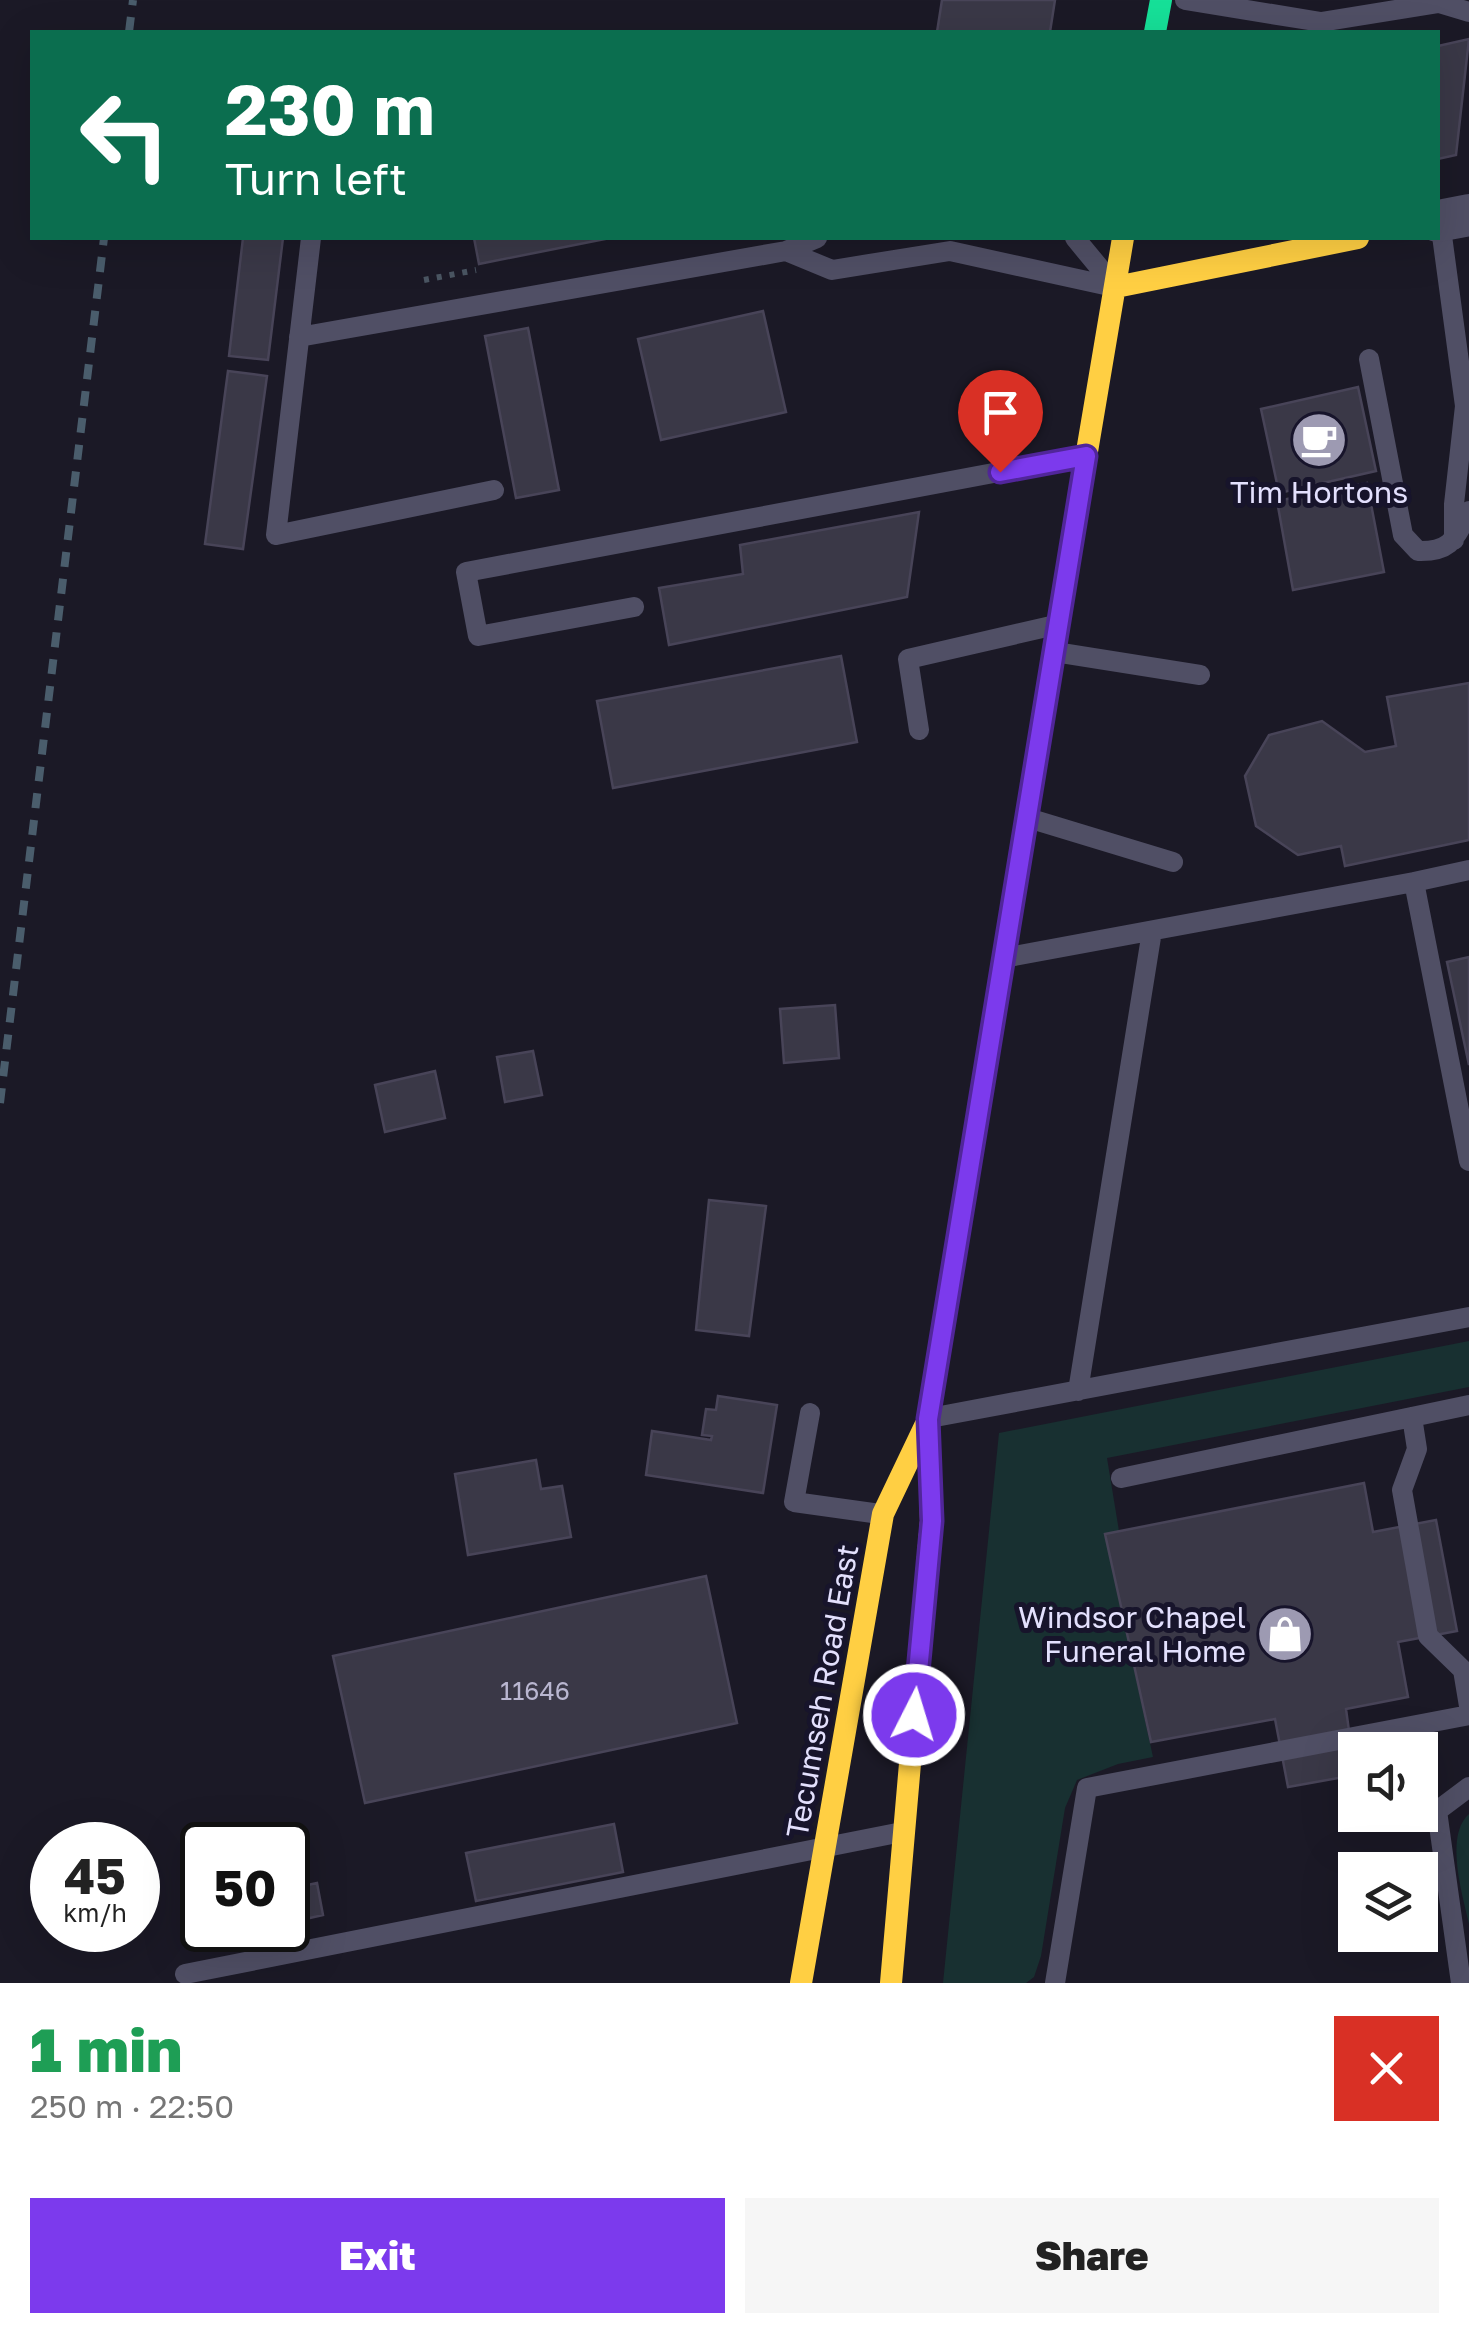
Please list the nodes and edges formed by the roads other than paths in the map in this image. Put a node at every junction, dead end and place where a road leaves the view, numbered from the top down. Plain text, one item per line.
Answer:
1 (1160, 0) edge
2 (1185, 0) edge
3 (1449, 2) edge
4 (1469, 12) edge
5 (1155, 30) edge
6 (1449, 219) edge
7 (311, 240) edge
8 (811, 240) edge
9 (1078, 240) edge
10 (1123, 240) edge
11 (1348, 240) edge
12 (786, 251) junction
13 (1116, 287) junction
14 (299, 336) junction
15 (1463, 348) edge
16 (1369, 358) dead end
17 (1086, 456) junction
18 (494, 490) dead end
19 (1469, 511) edge
20 (1454, 540) junction
21 (634, 606) dead end
22 (1058, 624) junction
23 (1054, 652) junction
24 (1200, 675) dead end
25 (919, 730) dead end
26 (1026, 818) junction
27 (1173, 862) dead end
28 (1469, 870) edge
29 (1414, 882) junction
30 (1152, 931) junction
31 (1002, 958) junction
32 (1469, 1161) edge
33 (1469, 1317) edge
34 (1078, 1391) junction
35 (1469, 1404) edge
36 (810, 1414) dead end
37 (1412, 1417) junction
38 (928, 1419) junction
39 (1121, 1478) dead end
40 (907, 1518) junction
41 (1469, 1706) edge
42 (1469, 1715) edge
43 (1469, 1787) edge
44 (904, 1832) junction
45 (825, 1847) junction
46 (185, 1974) dead end
47 (801, 1983) edge
48 (891, 1983) edge
49 (1055, 1983) edge
50 (1461, 1983) edge

1 - 5 main road
2 - 3 lane
3 - 4 lane
6 - 15 lane
7 - 14 lane
8 - 12 lane
9 - 13 lane
10 - 13 main road, Tecumseh Road East
11 - 13 main road
12 - 13 lane
12 - 14 lane
13 - 17 main road, Tecumseh Road East
14 - 18 lane
15 - 20 lane
16 - 20 lane
17 - 21 lane
17 - 22 main road, Tecumseh Road East
19 - 20 lane
22 - 23 main road, Tecumseh Road East
22 - 25 lane
23 - 24 lane
23 - 26 main road, Tecumseh Road East
26 - 27 lane
26 - 31 main road, Tecumseh Road East
28 - 29 lane
29 - 30 lane
29 - 32 lane
30 - 31 lane
30 - 34 lane
31 - 38 main road, Tecumseh Road East
33 - 34 lane
34 - 38 lane
35 - 37 lane
36 - 40 lane
37 - 39 lane
37 - 41 lane
38 - 40 main road, Tecumseh Road East
38 - 40 main road, Tecumseh Road East
40 - 44 main road, Tecumseh Road East
40 - 45 main road, Tecumseh Road East
42 - 49 lane
43 - 50 lane
44 - 45 lane
44 - 48 main road, Tecumseh Road East
45 - 46 lane
45 - 47 main road, Tecumseh Road East

